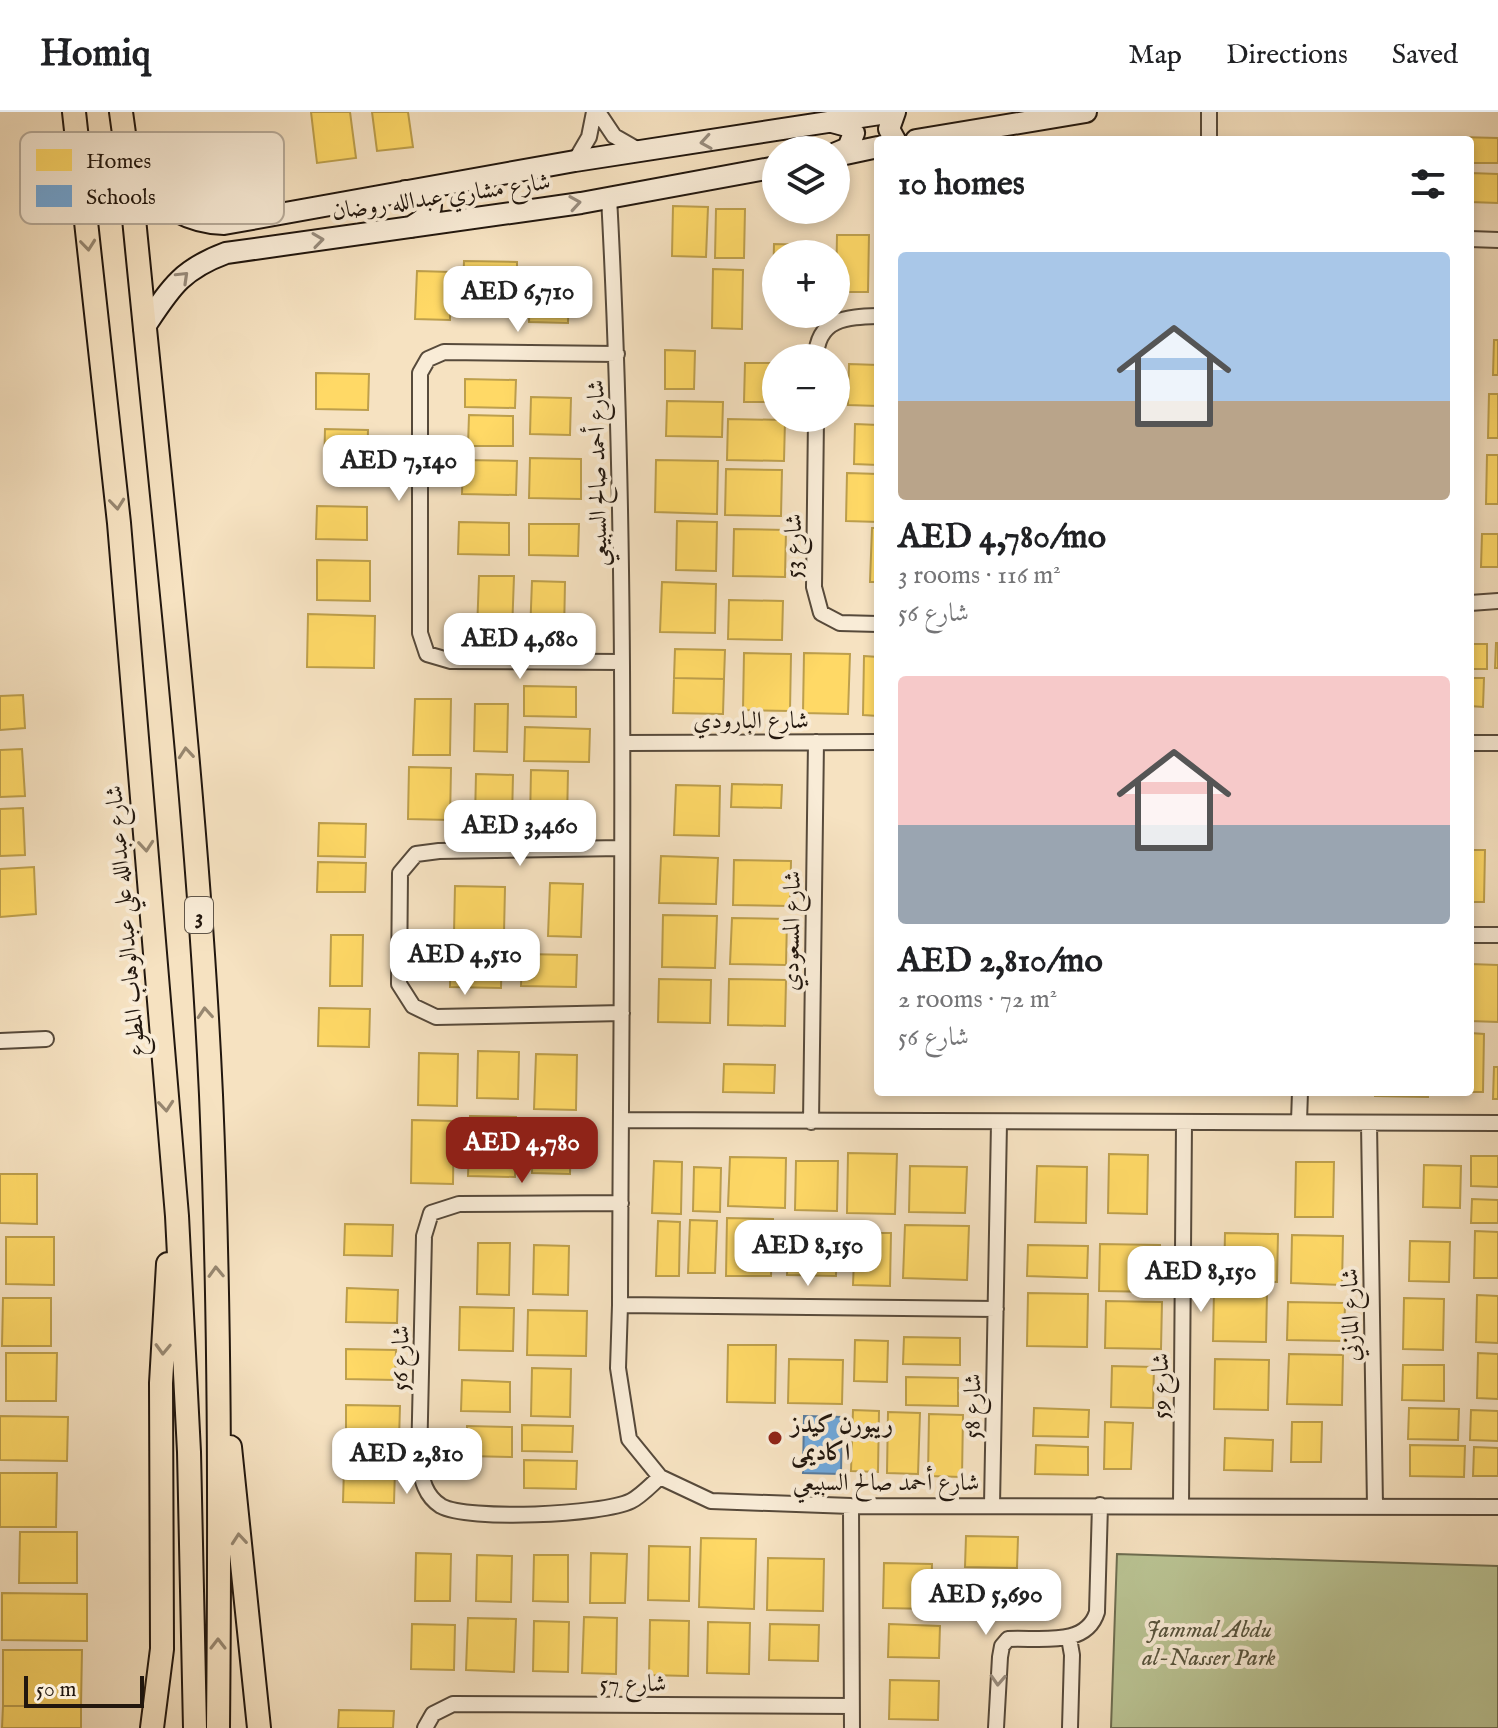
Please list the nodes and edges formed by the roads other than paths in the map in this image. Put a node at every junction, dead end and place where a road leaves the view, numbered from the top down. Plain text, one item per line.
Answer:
1 (74, 112) edge
2 (121, 112) edge
3 (596, 112) edge
4 (894, 112) edge
5 (1086, 112) edge
6 (1209, 112) edge
7 (831, 121) junction
8 (76, 132) edge
9 (124, 132) edge
10 (893, 136) edge
11 (940, 136) edge
12 (1209, 136) edge
13 (850, 143) edge
14 (874, 148) edge
15 (642, 152) junction
16 (850, 152) edge
17 (575, 161) junction
18 (762, 170) edge
19 (472, 179) junction
20 (405, 191) junction
21 (609, 197) junction
22 (284, 213) edge
23 (475, 218) junction
24 (86, 224) edge
25 (134, 224) edge
26 (411, 227) junction
27 (1474, 239) edge
28 (1498, 240) edge
29 (874, 316) edge
30 (144, 328) junction
31 (819, 344) edge
32 (617, 354) junction
33 (816, 432) edge
34 (1498, 601) edge
35 (1474, 603) edge
36 (874, 624) edge
37 (621, 662) junction
38 (816, 742) junction
39 (874, 742) edge
40 (623, 743) junction
41 (1474, 743) edge
42 (1498, 743) edge
43 (622, 848) junction
44 (1474, 935) edge
45 (1498, 935) edge
46 (622, 1013) junction
47 (46, 1039) dead end
48 (0, 1041) edge
49 (1300, 1096) edge
50 (621, 1120) junction
51 (1299, 1121) junction
52 (811, 1122) junction
53 (999, 1123) junction
54 (1184, 1123) junction
55 (1498, 1123) edge
56 (1369, 1124) junction
57 (621, 1203) junction
58 (177, 1216) junction
59 (217, 1304) junction
60 (620, 1305) junction
61 (996, 1309) junction
62 (660, 1477) junction
63 (992, 1505) junction
64 (1100, 1505) junction
65 (851, 1506) junction
66 (1181, 1506) junction
67 (1375, 1506) junction
68 (1498, 1507) edge
69 (1069, 1638) junction
70 (852, 1706) junction
71 (195, 1724) edge
72 (218, 1725) edge
73 (152, 1728) edge
74 (259, 1728) edge
75 (425, 1728) edge
76 (852, 1728) edge
77 (996, 1728) edge
78 (1070, 1728) edge

1 -> 8 main road, شارع عبدالله علي عبدالوهاب المطوع / 3
2 - 9 main road, 3
3 - 15 street
3 - 17 street
4 - 7 street, شارع مشاري عبدالله روضان
4 - 10 street
5 - 11 street
6 - 12 street
7 - 13 street
7 -> 15 street, شارع مشاري عبدالله روضان
14 - 16 street
15 - 17 street, شارع مشاري عبدالله روضان
17 - 19 street, شارع مشاري عبدالله روضان
18 - 21 street, شارع مشاري عبدالله روضان
19 - 20 street, شارع مشاري عبدالله روضان
19 - 23 street
20 - 22 street, شارع مشاري عبدالله روضان
20 - 26 street
23 -> 21 street, شارع مشاري عبدالله روضان
21 - 32 street, شارع أحمد صالح السبيعي
23 - 26 street, شارع مشاري عبدالله روضان
24 -> 58 main road, شارع عبدالله علي عبدالوهاب المطوع / 3
25 - 30 main road, 3
30 -> 26 street, شارع مشاري عبدالله روضان
27 - 28 street
29 - 31 street
59 -> 30 main road, 3
32 - 37 street, شارع أحمد صالح السبيعي
32 - 37 street
33 - 36 street, شارع 53
34 - 35 street
37 - 40 street, شارع أحمد صالح السبيعي
38 - 39 street, شارع البارودي
38 - 40 street, شارع البارودي
38 - 52 street, شارع المسعودي
40 - 43 street, شارع أحمد صالح السبيعي
41 - 42 street
43 - 46 street, شارع أحمد صالح السبيعي
43 - 46 street
44 - 45 street
46 - 50 street, شارع أحمد صالح السبيعي
47 - 48 street
49 - 51 street
50 - 52 street
50 - 57 street, شارع أحمد صالح السبيعي
51 - 54 street
51 - 56 street
52 - 53 street
53 - 54 street
53 - 61 street, شارع 58
54 - 66 street, شارع 59
55 - 56 street
56 - 67 street, شارع المازني
57 - 60 street, شارع أحمد صالح السبيعي
57 - 62 street, شارع 56
58 - 71 main road, شارع عبدالله علي عبدالوهاب المطوع / 3
58 -> 73 main road
72 -> 59 main road, 3
74 -> 59 main road
60 - 61 street
60 - 62 street, شارع أحمد صالح السبيعي
61 - 63 street, شارع 58
62 - 65 street, شارع أحمد صالح السبيعي
63 - 64 street, شارع أحمد صالح السبيعي
63 - 65 street, شارع أحمد صالح السبيعي
64 - 66 street, شارع أحمد صالح السبيعي
64 - 69 street
65 - 70 street
66 - 67 street, شارع أحمد صالح السبيعي
67 - 68 street, شارع أحمد صالح السبيعي
69 -> 77 street
69 - 78 street
70 - 75 street, شارع 57
70 - 76 street

